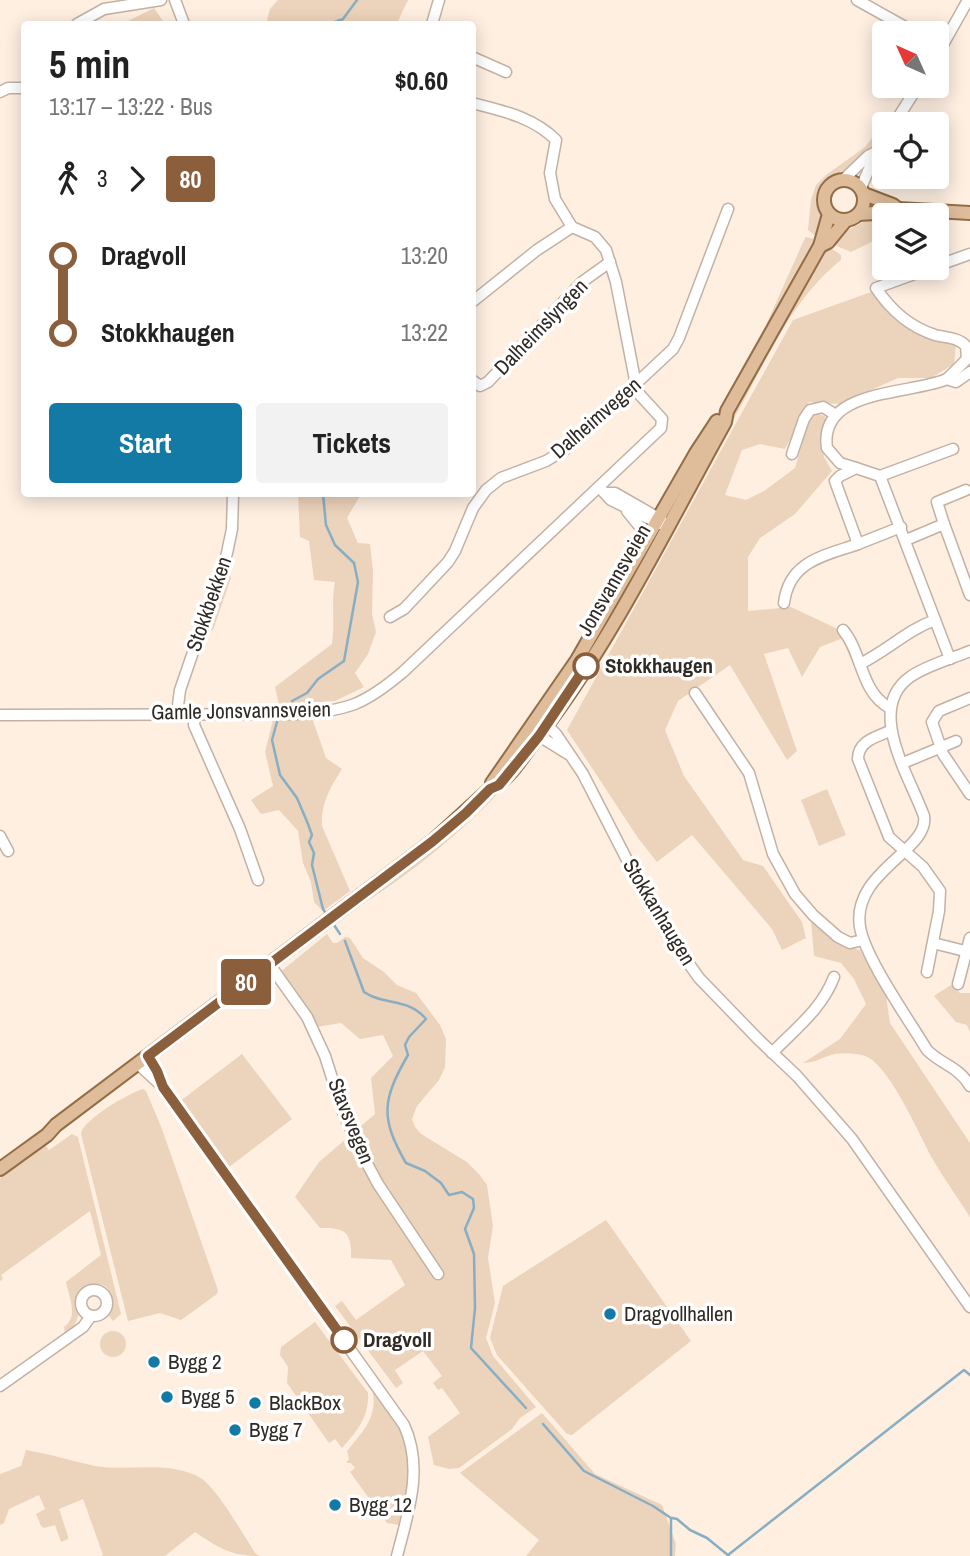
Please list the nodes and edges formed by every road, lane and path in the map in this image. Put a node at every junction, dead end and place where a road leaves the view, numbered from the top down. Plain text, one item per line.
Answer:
1 (161, 0) edge
2 (175, 0) edge
3 (439, 0) edge
4 (857, 0) edge
5 (968, 0) edge
6 (82, 21) edge
7 (183, 21) edge
8 (433, 21) edge
9 (895, 21) edge
10 (949, 32) edge
11 (476, 59) edge
12 (506, 72) dead end
13 (21, 88) edge
14 (0, 92) edge
15 (476, 104) edge
16 (872, 154) edge
17 (872, 166) edge
18 (844, 179) junction
19 (863, 191) junction
20 (889, 203) edge
21 (729, 209) dead end
22 (949, 212) edge
23 (872, 213) edge
24 (970, 213) edge
25 (829, 214) junction
26 (859, 214) junction
27 (846, 220) junction
28 (572, 227) junction
29 (820, 246) junction
30 (970, 254) edge
31 (949, 261) edge
32 (610, 262) junction
33 (898, 280) edge
34 (476, 299) edge
35 (970, 372) edge
36 (947, 379) junction
37 (476, 383) edge
38 (636, 385) junction
39 (836, 415) junction
40 (953, 449) dead end
41 (792, 454) dead end
42 (856, 468) junction
43 (880, 475) junction
44 (602, 490) junction
45 (966, 490) dead end
46 (233, 497) edge
47 (626, 508) junction
48 (661, 522) junction
49 (944, 524) junction
50 (901, 527) junction
51 (906, 540) junction
52 (858, 544) junction
53 (643, 546) junction
54 (966, 570) edge
55 (970, 595) edge
56 (784, 603) dead end
57 (390, 617) dead end
58 (935, 620) junction
59 (843, 630) dead end
60 (970, 651) edge
61 (950, 659) junction
62 (860, 664) junction
63 (695, 693) dead end
64 (970, 698) edge
65 (890, 708) junction
66 (177, 713) junction
67 (195, 713) junction
68 (0, 715) edge
69 (540, 728) junction
70 (890, 730) junction
71 (956, 741) dead end
72 (941, 749) junction
73 (903, 763) junction
74 (970, 794) edge
75 (0, 836) edge
76 (905, 849) junction
77 (8, 851) dead end
78 (258, 880) dead end
79 (970, 938) edge
80 (863, 940) junction
81 (933, 943) junction
82 (965, 951) junction
83 (270, 965) junction
84 (927, 972) dead end
85 (834, 977) dead end
86 (958, 984) dead end
87 (772, 1053) junction
88 (143, 1060) junction
89 (970, 1086) edge
90 (56, 1125) junction
91 (0, 1160) edge
92 (0, 1169) edge
93 (438, 1274) dead end
94 (970, 1307) edge
95 (92, 1316) dead end
96 (0, 1386) edge
97 (397, 1556) edge

1 - 6 street
2 - 7 street
3 - 8 street
4 - 9 street
5 - 10 street
11 - 12 street
13 - 14 street
15 - 28 street, Dalheimslyngen
16 - 18 street
17 - 19 street
18 - 19 main road
18 - 25 main road
19 - 20 main road
19 - 26 main road
21 - 38 street, Dalheimvegen
22 - 24 main road
23 - 26 main road
25 - 27 main road
25 - 29 main road, Jonsvannsveien
26 - 27 main road
27 - 29 main road, Jonsvannsveien
28 - 32 street, Dalheimslyngen
28 - 34 street
29 - 48 main road, Jonsvannsveien
30 - 31 street
32 - 37 street, Dalheimslyngen
32 - 38 street, Dalheimslyngen
33 - 36 street
35 - 36 street
36 - 39 street
38 - 44 street, Dalheimslyngen
38 - 57 street, Dalheimvegen
39 - 41 street
39 - 42 street
40 - 43 street
42 - 43 street
42 - 52 street
43 - 50 street
44 - 47 street
44 - 48 street
44 - 67 street, Gamle Jonsvannsveien
45 - 49 street
46 - 66 street, Stokkbekken
47 - 48 street
47 - 53 street
48 - 53 main road, Jonsvannsveien
48 - 69 main road, Jonsvannsveien
49 - 51 street
49 - 54 street
50 - 51 street
50 - 52 street
51 - 58 street
52 - 56 street
53 - 69 main road, Jonsvannsveien
54 - 55 street
58 - 61 street
58 - 62 street
59 - 62 street
60 - 61 street
61 - 65 street
62 - 65 street
63 - 80 street
64 - 72 street
65 - 70 street
66 - 67 street, Gamle Jonsvannsveien
66 - 68 street, Gamle Jonsvannsveien
67 - 78 street
69 - 83 main road, Jonsvannsveien
69 - 87 street, Stokkanhaugen
70 - 73 street
70 - 76 street
71 - 72 street
72 - 73 street
72 - 74 street
73 - 76 street
75 - 77 street
76 - 80 street
76 - 81 street
79 - 82 street
80 - 89 street
81 - 82 street
81 - 84 street
82 - 86 street
83 - 88 main road, Jonsvannsveien
83 - 93 street, Stavsvegen
85 - 87 street
87 - 94 street, Stokkanhaugen
88 - 90 main road, Jonsvannsveien
88 - 97 street
90 - 91 main road, Jonsvannsveien
90 - 92 main road, Jonsvannsveien
95 - 96 street

